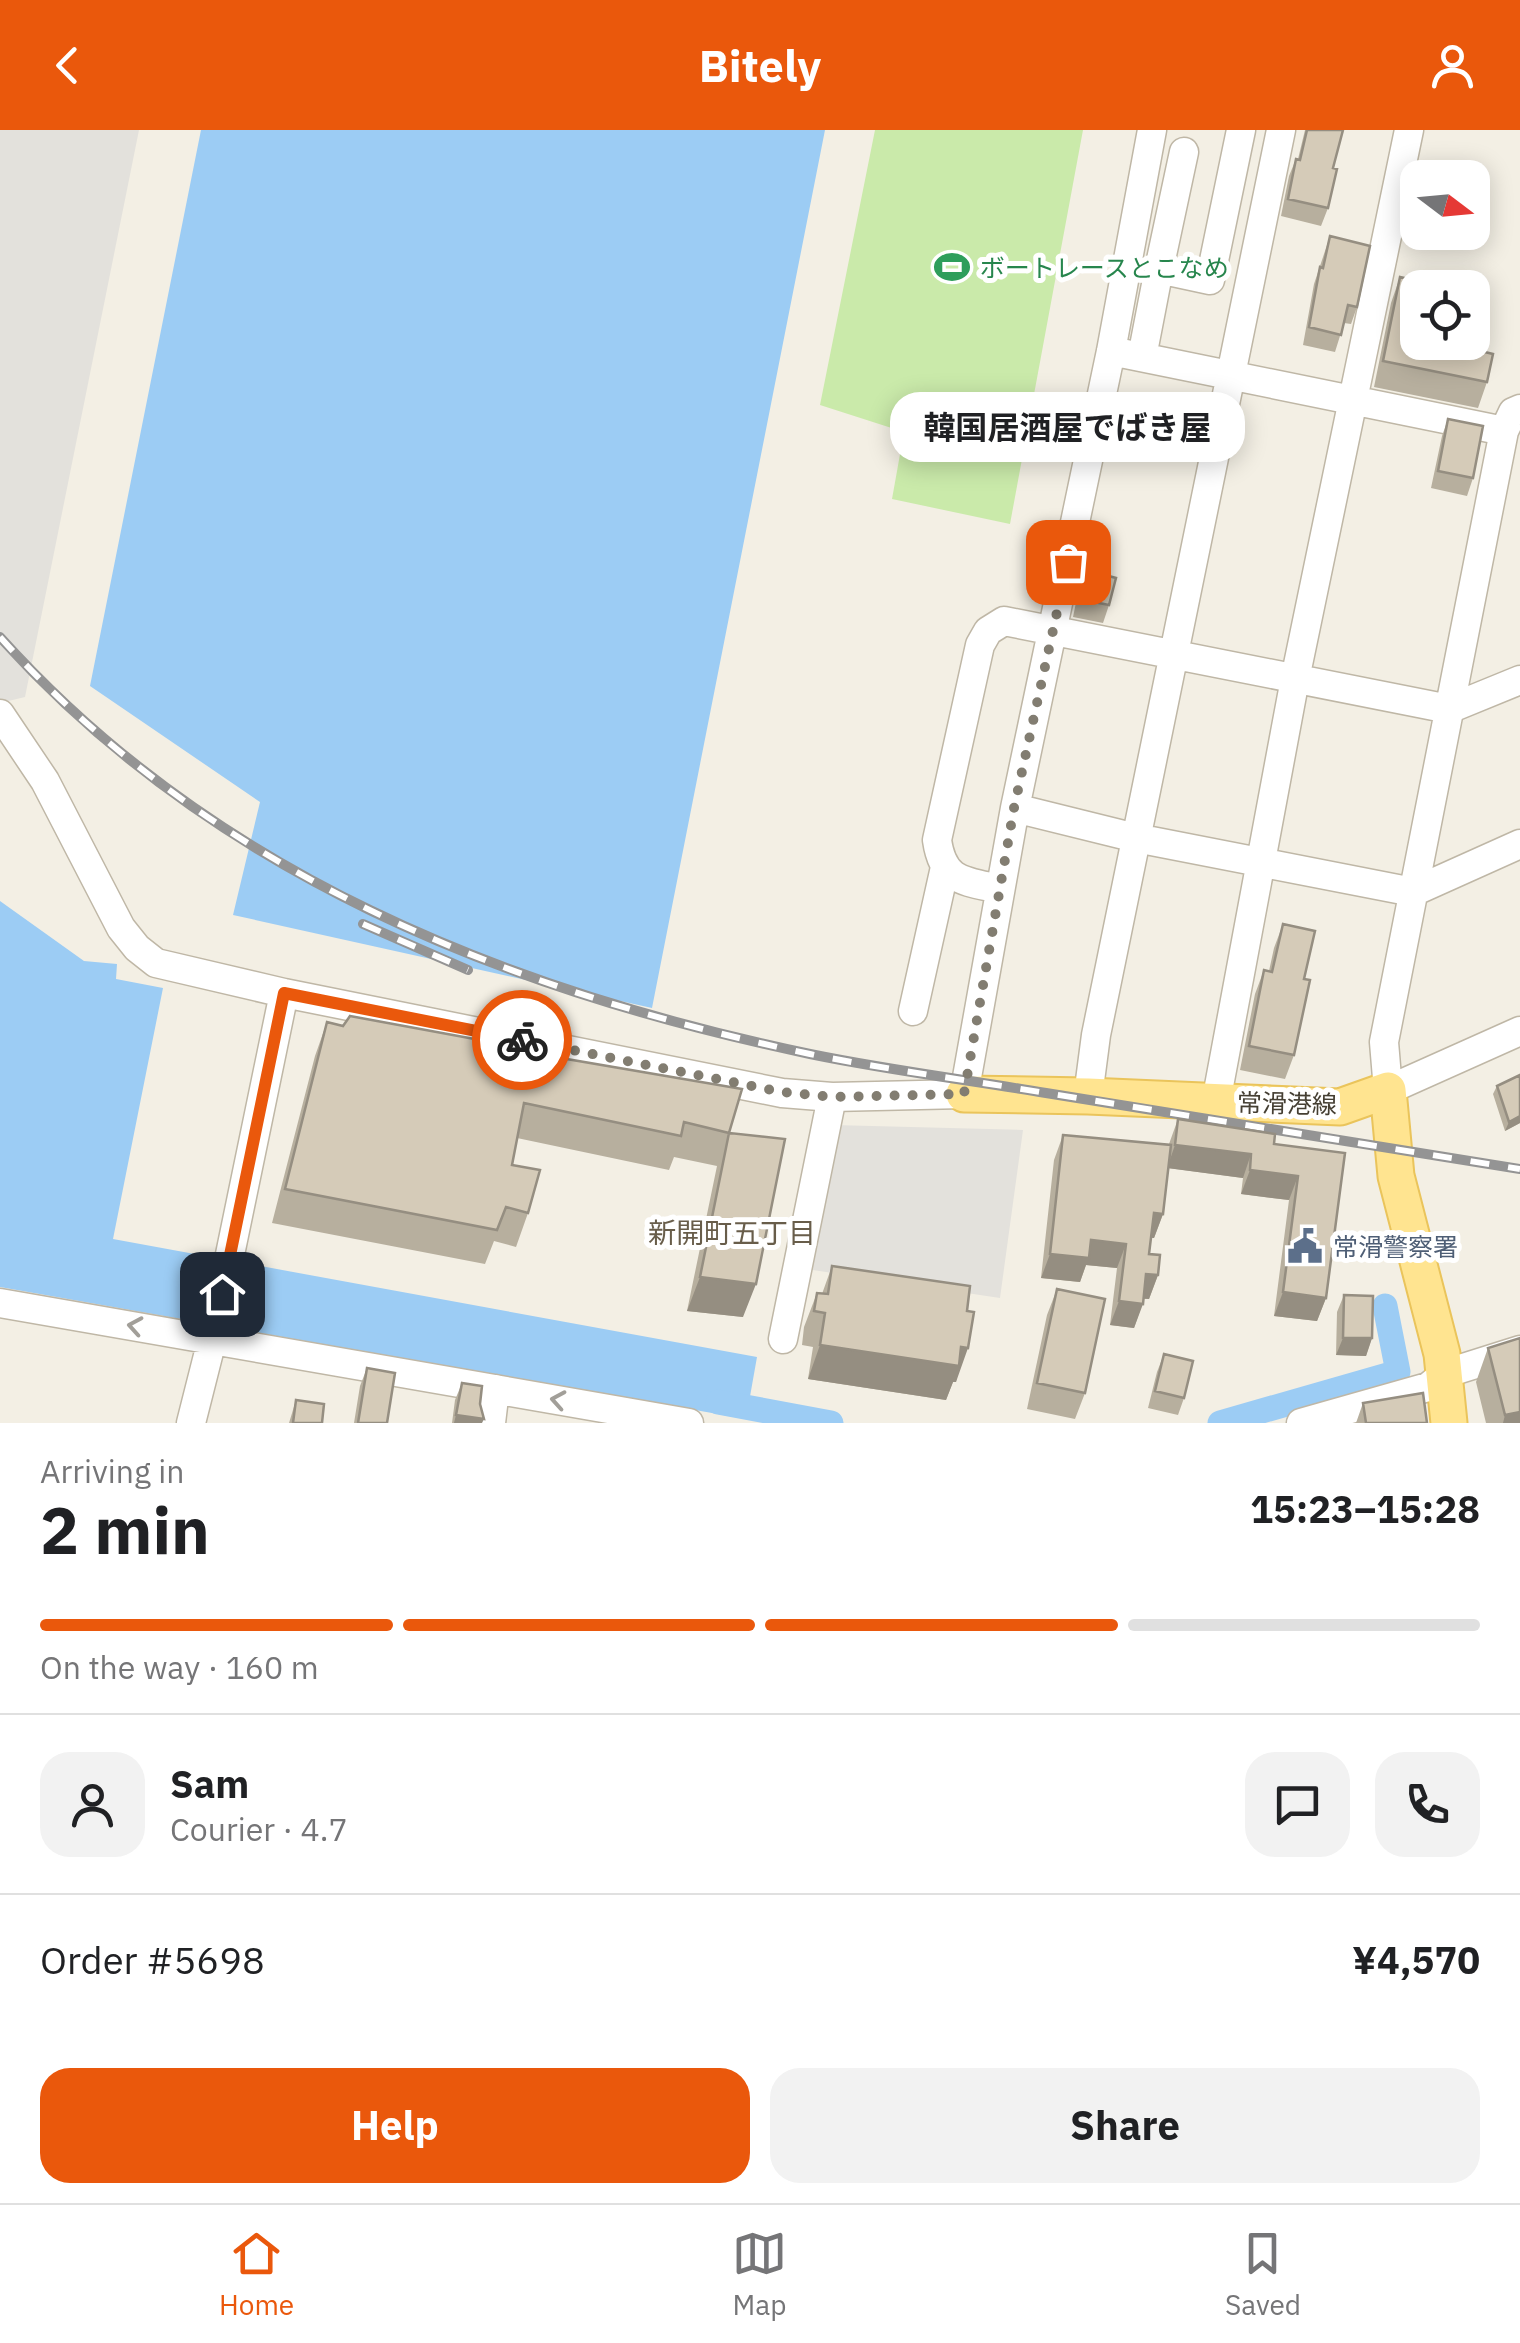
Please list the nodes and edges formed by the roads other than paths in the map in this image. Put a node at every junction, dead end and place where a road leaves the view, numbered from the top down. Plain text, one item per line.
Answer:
1 (1152, 130) edge
2 (1241, 130) edge
3 (1281, 130) edge
4 (1409, 130) edge
5 (1184, 152) dead end
6 (1159, 269) junction
7 (1112, 351) junction
8 (1142, 357) junction
9 (1231, 376) junction
10 (1353, 401) junction
11 (1512, 420) edge
12 (1054, 632) junction
13 (1175, 656) junction
14 (1296, 680) junction
15 (1520, 680) edge
16 (1449, 709) junction
17 (0, 714) edge
18 (1014, 808) junction
19 (1136, 838) junction
20 (1520, 844) edge
21 (1261, 862) junction
22 (944, 867) junction
23 (1000, 890) junction
24 (1413, 892) junction
25 (284, 993) junction
26 (913, 1011) dead end
27 (1520, 1031) edge
28 (1388, 1090) junction
29 (964, 1094) junction
30 (1088, 1096) junction
31 (832, 1097) junction
32 (1216, 1102) junction
33 (0, 1303) edge
34 (213, 1335) junction
35 (782, 1340) dead end
36 (1520, 1350) edge
37 (1444, 1374) junction
38 (495, 1390) junction
39 (190, 1423) edge
40 (492, 1423) edge
41 (689, 1423) edge
42 (1301, 1423) edge
43 (1450, 1423) edge

1 - 7 street
2 - 6 street
3 - 9 street
4 - 10 street
5 - 6 street
6 - 8 street
7 - 8 street
7 - 12 street
8 - 9 street
9 - 10 street
9 - 13 street
10 - 11 street
10 - 14 street
11 - 16 street
12 - 13 street
12 - 18 street
12 - 22 street
13 - 14 street
13 - 19 street
14 - 16 street
14 - 21 street
15 - 16 street
16 - 24 street
17 - 25 street
18 - 19 street
18 - 23 street
19 - 21 street
19 - 30 street
20 - 24 street
21 - 24 street
21 - 32 street
22 - 23 street
22 - 26 street
23 - 29 street
24 - 28 street
25 - 31 street
25 - 34 street
27 - 28 street
28 - 32 main road, 常滑港線
28 - 37 main road
29 - 30 main road, 常滑港線
29 - 31 street
30 - 32 main road, 常滑港線
31 - 35 street
34 -> 33 street
34 - 38 street
34 - 39 street
36 - 37 street
37 - 42 street
37 - 43 main road
38 - 40 street
41 -> 38 street

